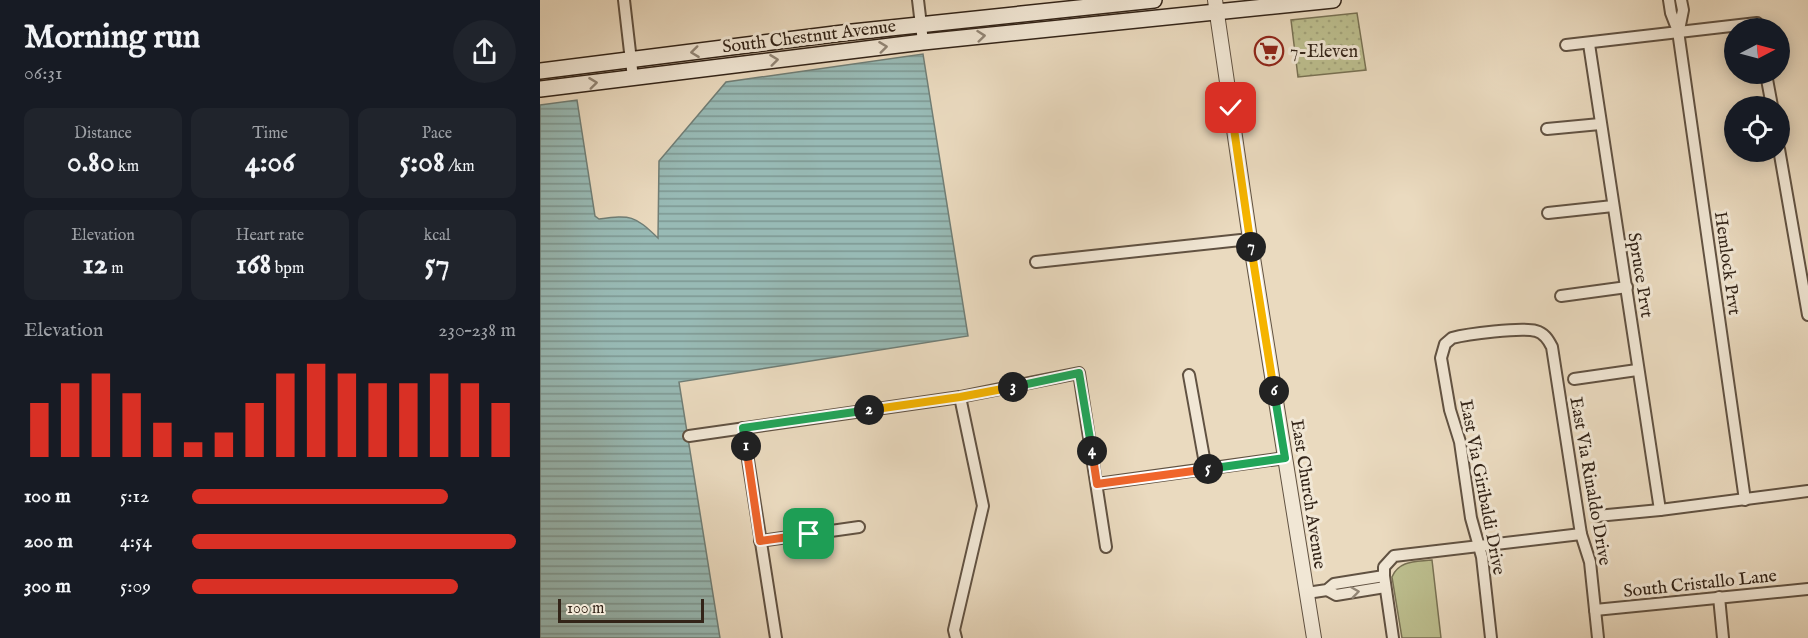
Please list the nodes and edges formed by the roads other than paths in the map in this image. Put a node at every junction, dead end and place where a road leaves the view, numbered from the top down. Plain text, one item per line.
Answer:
1 (624, 0) edge
2 (918, 0) edge
3 (1154, 0) edge
4 (1334, 0) edge
5 (1669, 0) edge
6 (1682, 0) edge
7 (1216, 6) edge
8 (920, 24) junction
9 (1724, 28) edge
10 (1678, 31) junction
11 (923, 42) junction
12 (1589, 44) junction
13 (1566, 45) dead end
14 (630, 60) junction
15 (540, 71) edge
16 (633, 78) junction
17 (540, 89) edge
18 (1600, 124) junction
19 (1547, 129) dead end
20 (1781, 162) edge
21 (1613, 206) junction
22 (1548, 213) dead end
23 (1250, 239) junction
24 (1036, 262) dead end
25 (1627, 287) junction
26 (1561, 296) dead end
27 (1808, 315) edge
28 (1445, 344) joint
29 (1638, 370) junction
30 (1189, 375) dead end
31 (1574, 379) dead end
32 (960, 397) junction
33 (743, 428) junction
34 (689, 436) dead end
35 (1285, 458) junction
36 (1206, 469) junction
37 (1097, 484) junction
38 (1808, 492) edge
39 (1745, 500) junction
40 (1660, 510) junction
41 (1597, 516) dead end
42 (859, 527) dead end
43 (1581, 534) junction
44 (760, 541) junction
45 (1479, 546) junction
46 (1106, 547) dead end
47 (1384, 581) junction
48 (1808, 589) edge
49 (1307, 593) junction
50 (1719, 597) junction
51 (1595, 610) junction
52 (776, 638) edge
53 (956, 638) edge
54 (1314, 638) edge
55 (1393, 638) edge
56 (1491, 638) edge
57 (1598, 638) edge
58 (1724, 638) edge

1 - 14 street
2 - 8 street
3 - 8 main road, South Chestnut Avenue
4 - 7 main road, South Chestnut Avenue
5 - 10 street, Hemlock Prvt
6 - 10 street, Hemlock Prvt
11 -> 7 main road, South Chestnut Avenue
7 - 23 street, East Church Avenue
8 - 11 street
8 -> 14 main road, South Chestnut Avenue
9 - 10 street
10 - 12 street
10 - 39 street, Hemlock Prvt
16 -> 11 main road, South Chestnut Avenue
12 - 13 street
12 - 18 street, Spruce Prvt
14 - 15 main road, South Chestnut Avenue
14 - 16 street
17 -> 16 main road, South Chestnut Avenue
18 - 19 street
18 - 21 street, Spruce Prvt
20 - 27 street
21 - 22 street
21 - 25 street, Spruce Prvt
23 - 24 street
23 - 35 street, East Church Avenue
25 - 26 street
25 - 29 street, Spruce Prvt
28 - 43 street, East Via Rinaldo Drive
28 - 45 street, East Via Giribaldi Drive
29 - 31 street
29 - 40 street, Spruce Prvt
30 - 36 street
32 - 33 street
32 - 37 street
32 - 53 street
33 - 34 street
33 - 44 street
35 - 36 street
35 - 49 street, East Church Avenue
36 - 37 street
37 - 46 street
38 - 39 street
39 - 40 street
40 - 41 street
42 - 44 street
43 - 45 street
43 - 51 street, East Via Rinaldo Drive
44 - 52 street
45 - 47 street
45 - 56 street, East Via Giribaldi Drive
47 - 49 street
47 - 55 street
48 - 50 street, South Cristallo Lane
49 - 54 street, East Church Avenue
50 - 51 street, South Cristallo Lane
50 - 58 street
51 - 57 street, East Via Rinaldo Drive

